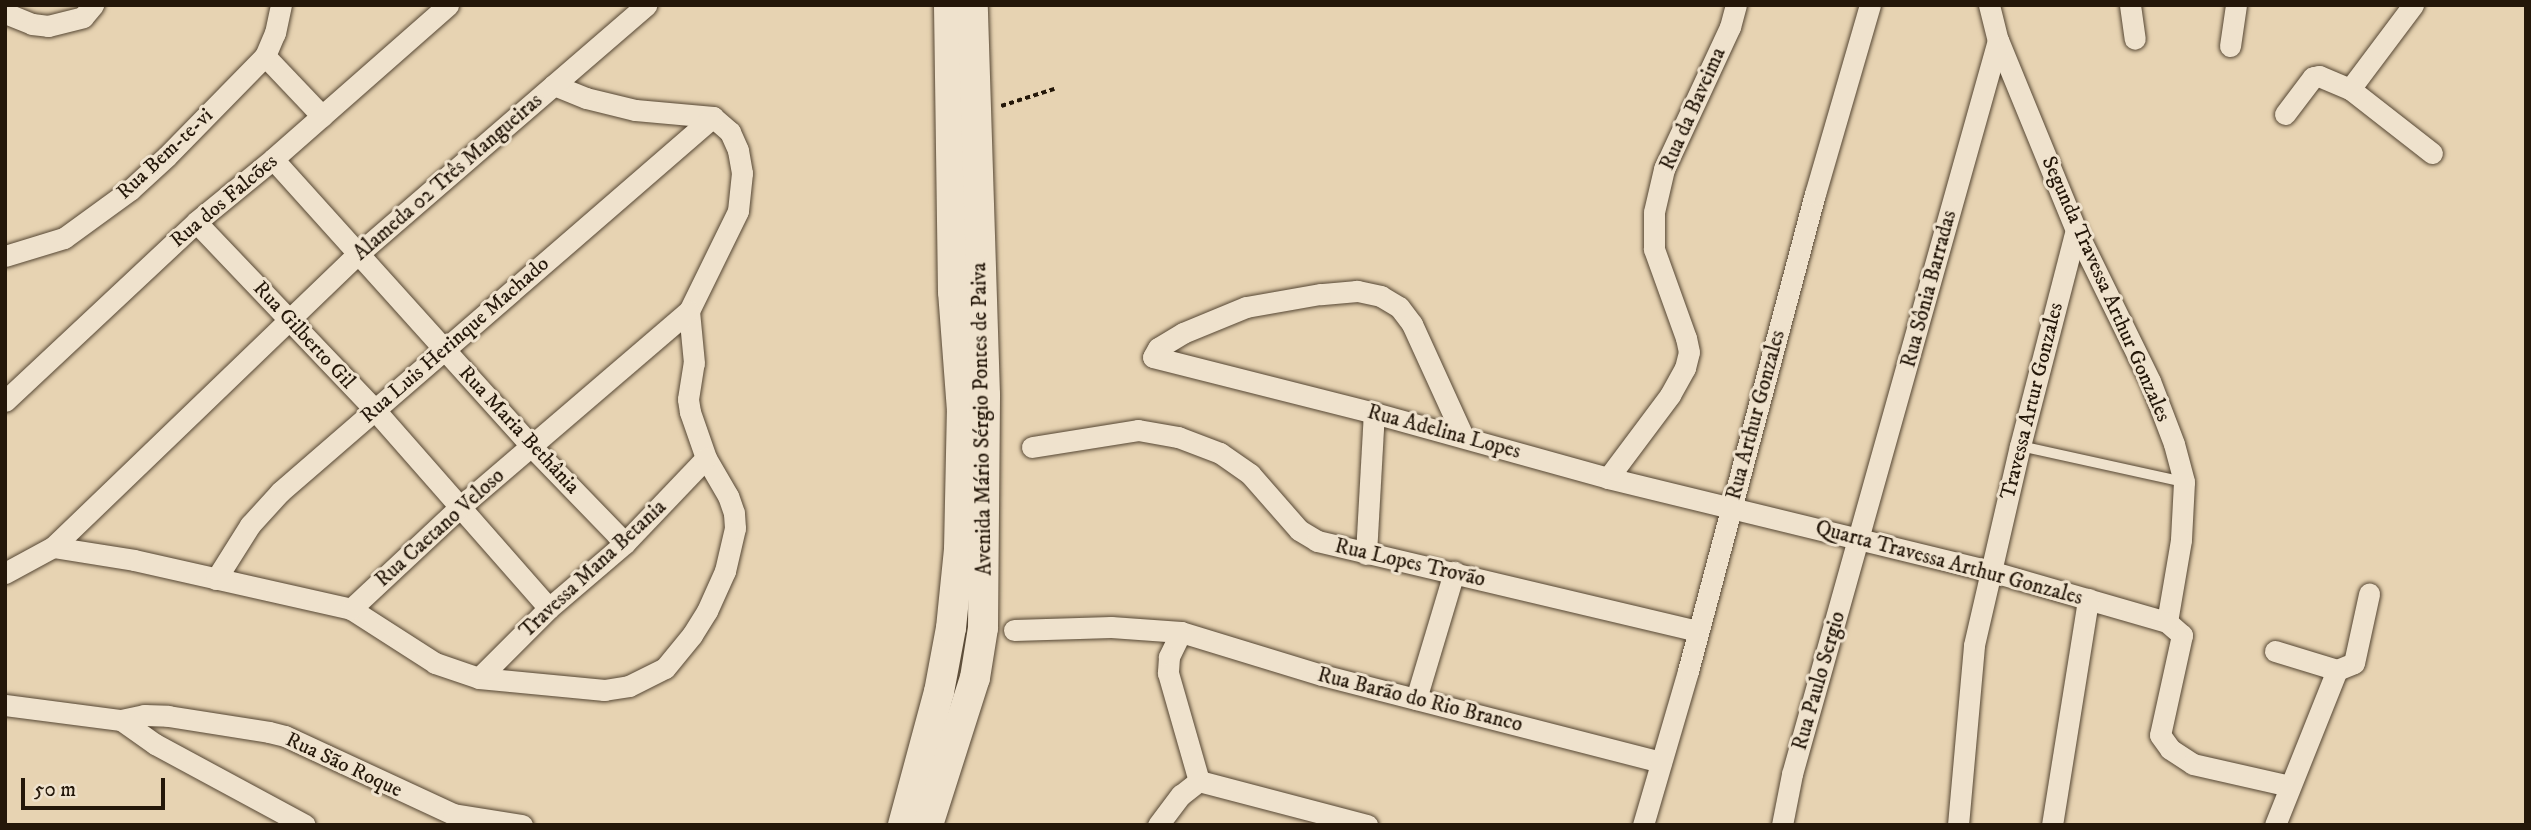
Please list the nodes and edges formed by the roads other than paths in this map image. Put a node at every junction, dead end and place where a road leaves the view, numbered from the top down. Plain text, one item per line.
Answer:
1 (93, 5) edge
2 (281, 5) edge
3 (448, 5) edge
4 (646, 5) edge
5 (949, 5) edge
6 (973, 5) edge
7 (1736, 5) edge
8 (1870, 5) edge
9 (1989, 5) edge
10 (2109, 5) edge
11 (2236, 5) edge
12 (2413, 5) edge
13 (2131, 10) edge
14 (5, 13) edge
15 (2136, 39) dead end
16 (1998, 40) junction
17 (2230, 46) dead end
18 (265, 55) junction
19 (555, 85) junction
20 (2350, 89) junction
21 (2285, 114) dead end
22 (322, 116) junction
23 (713, 117) junction
24 (2432, 153) dead end
25 (273, 159) junction
26 (196, 222) junction
27 (2077, 230) junction
28 (358, 254) junction
29 (5, 256) edge
30 (689, 310) junction
31 (290, 318) junction
32 (443, 348) junction
33 (5, 401) edge
34 (374, 410) junction
35 (1374, 412) junction
36 (1464, 436) junction
37 (531, 446) junction
38 (2020, 446) junction
39 (1032, 447) dead end
40 (706, 458) junction
41 (1608, 478) junction
42 (2184, 482) junction
43 (460, 507) junction
44 (1731, 507) junction
45 (1861, 539) junction
46 (625, 543) junction
47 (53, 547) junction
48 (1366, 554) junction
49 (1990, 571) junction
50 (1454, 572) junction
51 (5, 573) edge
52 (216, 579) junction
53 (2369, 594) dead end
54 (2088, 598) junction
55 (549, 608) junction
56 (351, 609) junction
57 (2167, 622) junction
58 (1014, 630) dead end
59 (1698, 631) junction
60 (1181, 632) junction
61 (2275, 651) dead end
62 (2337, 670) junction
63 (479, 678) junction
64 (1416, 699) junction
65 (5, 705) edge
66 (121, 720) junction
67 (1661, 762) junction
68 (1199, 781) junction
69 (2290, 786) junction
70 (305, 825) edge
71 (522, 825) edge
72 (903, 825) edge
73 (928, 825) edge
74 (1158, 825) edge
75 (1367, 825) edge
76 (1643, 825) edge
77 (1782, 825) edge
78 (1958, 825) edge
79 (2052, 825) edge
80 (2275, 825) edge

1 - 14 street
2 - 18 street, Rua Bem-te-vi
3 - 22 street, Rua dos Falcões
4 - 19 street
5 - 72 main road, Avenida Mário Sérgio Pontes de Paiva
6 - 73 main road, Avenida Mário Sérgio Pontes de Paiva
7 - 41 street, Rua da Baveima
8 - 44 street, Rua Arthur Gonzales
9 - 16 street, Segunda Travessa Arthur Gonzales
10 - 13 street
11 - 17 street
12 - 20 street
13 - 15 street
16 - 27 street, Segunda Travessa Arthur Gonzales
16 - 45 street, Rua Sônia Barradas
18 - 22 street
18 - 29 street, Rua Bem-te-vi
19 - 23 street, Alameda 02 Três Mangueiras
19 - 28 street, Alameda 02 Três Mangueiras
20 - 21 street
20 - 24 street
22 - 25 street, Rua dos Falcões
23 - 30 street
23 - 32 street, Rua Luis Herinque Machado
25 - 26 street, Rua dos Falcões
25 - 28 street, Rua Maria Bethânia
26 - 31 street, Rua Gilberto Gil
26 - 33 street, Rua dos Falcões
27 - 38 street, Travessa Artur Gonzales
27 - 42 street, Segunda Travessa Arthur Gonzales
28 - 31 street, Alameda 02 Três Mangueiras
28 - 32 street, Rua Maria Bethânia
30 - 37 street, Rua Caetano Veloso
30 - 40 street
31 - 34 street, Rua Gilberto Gil
31 - 47 street, Alameda 02 Três Mangueiras
32 - 34 street, Rua Luis Herinque Machado
32 - 37 street, Rua Maria Bethânia
34 - 43 street, Rua Gilberto Gil
34 - 52 street, Rua Luis Herinque Machado
35 - 36 street, Rua Adelina Lopes
35 - 36 street, Rua Adelina Lopes
35 - 48 street
36 - 41 street, Rua Adelina Lopes
37 - 43 street, Rua Caetano Veloso
37 - 46 street, Rua Maria Bethânia
38 - 42 lane
38 - 49 street, Travessa Artur Gonzales
39 - 48 street, Rua Lopes Trovão
40 - 46 street, Travessa Mana Betania
40 - 63 street
41 - 44 street, Rua Adelina Lopes
42 - 57 street, Segunda Travessa Arthur Gonzales
43 - 55 street, Rua Gilberto Gil
43 - 56 street, Rua Caetano Veloso
44 - 45 street, Quarta Travessa Arthur Gonzales
44 - 59 street, Rua Arthur Gonzales
45 - 49 street, Quarta Travessa Arthur Gonzales
45 - 77 street, Rua Paulo Sergio
46 - 55 street, Travessa Mana Betania
47 - 51 street, Alameda 02 Três Mangueiras
47 - 52 street
48 - 50 street, Rua Lopes Trovão
49 - 54 street, Quarta Travessa Arthur Gonzales
49 - 78 street, Travessa Artur Gonzales
50 - 59 street, Rua Lopes Trovão
50 - 64 street
52 - 56 street
53 - 62 street
54 - 57 street, Quarta Travessa Arthur Gonzales
54 - 79 street
55 - 63 street, Travessa Mana Betania
56 - 63 street
57 - 69 street
58 - 60 street, Rua Barão do Rio Branco
59 - 67 street, Rua Arthur Gonzales
60 - 64 street, Rua Barão do Rio Branco
60 - 68 street
61 - 62 street
62 - 69 street
64 - 67 street, Rua Barão do Rio Branco
65 - 66 street
66 - 70 street
66 - 71 street, Rua São Roque
67 - 76 street, Rua Arthur Gonzales
68 - 74 street
68 - 75 street
69 - 80 street

